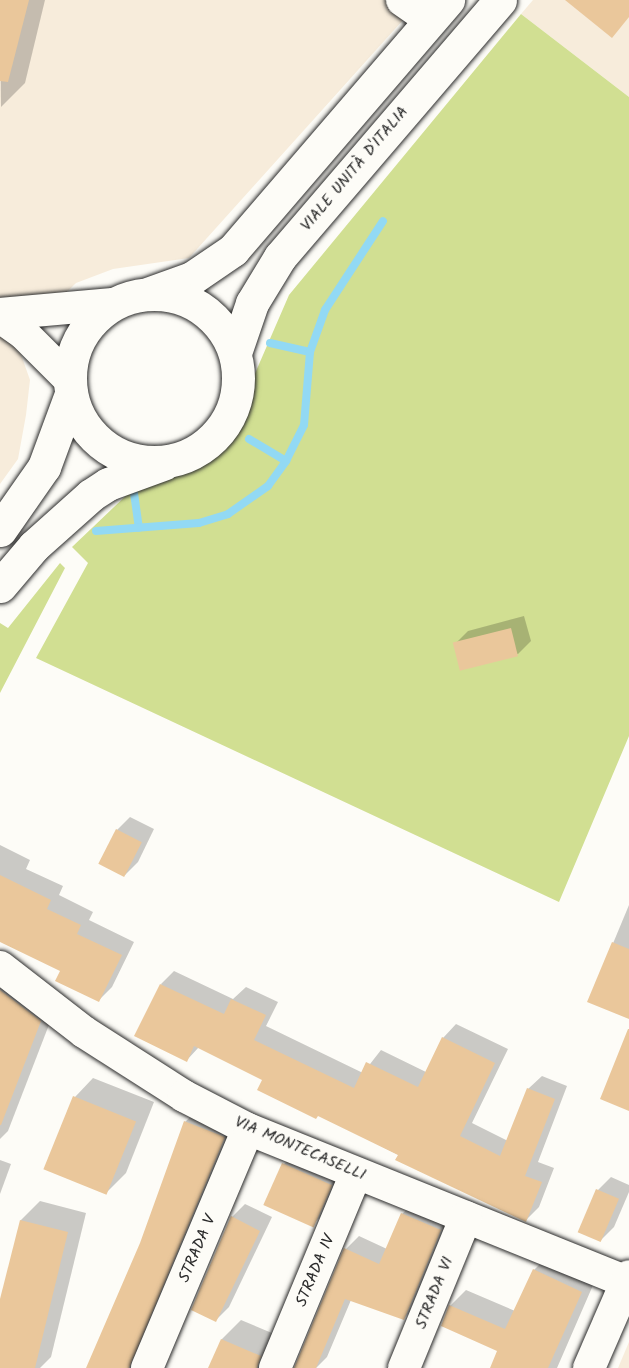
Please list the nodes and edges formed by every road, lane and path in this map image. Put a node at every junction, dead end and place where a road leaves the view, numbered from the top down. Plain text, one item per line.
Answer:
1 (402, 0) edge
2 (500, 0) edge
3 (440, 10) edge
4 (144, 295) junction
5 (113, 304) junction
6 (0, 316) edge
7 (235, 353) junction
8 (70, 387) junction
9 (172, 461) junction
10 (0, 530) edge
11 (0, 586) edge
12 (0, 967) edge
13 (248, 1129) junction
14 (356, 1173) junction
15 (466, 1217) junction
16 (628, 1279) edge
17 (147, 1368) edge
18 (275, 1368) edge
19 (404, 1368) edge
20 (589, 1368) edge

1 - 3 street
2 - 7 main road, VIALE UNITÀ D'ITALIA
3 - 4 main road, VIALE UNITÀ D'ITALIA
4 - 5 main road, VIALE UNITÀ D'ITALIA
4 - 7 main road, VIALE UNITÀ D'ITALIA
5 - 6 street
5 - 8 main road, VIALE UNITÀ D'ITALIA
6 - 8 street
7 - 9 main road, VIALE UNITÀ D'ITALIA
8 - 9 main road, VIALE UNITÀ D'ITALIA
8 - 10 main road, VIALE UNITÀ D'ITALIA
9 - 11 main road, VIALE UNITÀ D'ITALIA
12 - 13 street, VIA MONTECASELLI
13 - 14 street, VIA MONTECASELLI
13 - 17 street, STRADA V
14 - 15 street, VIA MONTECASELLI
14 - 18 street, STRADA IV
15 - 16 street, VIA MONTECASELLI
15 - 19 street, STRADA VI
16 - 20 street

